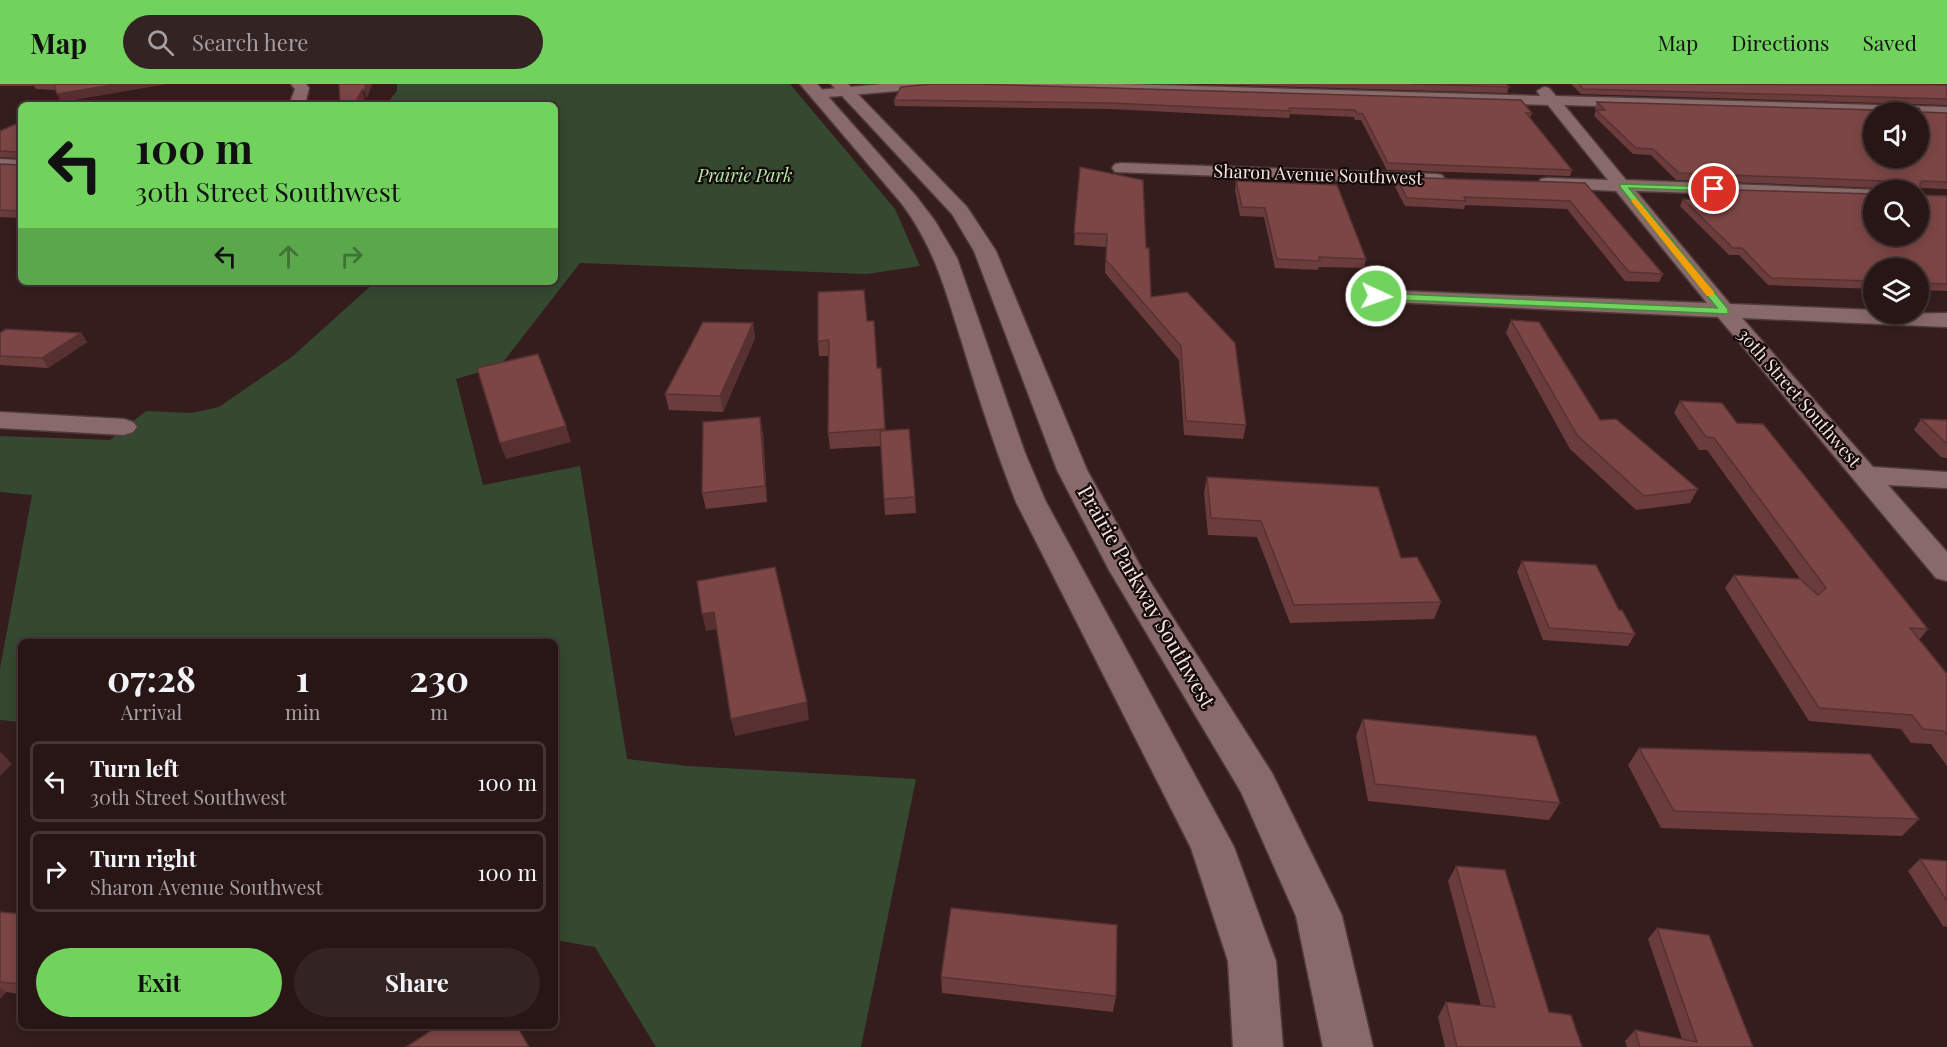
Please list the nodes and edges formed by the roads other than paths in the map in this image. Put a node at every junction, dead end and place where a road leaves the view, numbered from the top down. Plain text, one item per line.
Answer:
1 (298, 84) edge
2 (931, 84) edge
3 (973, 84) edge
4 (827, 88) edge
5 (1545, 92) edge
6 (298, 102) edge
7 (1947, 112) edge
8 (0, 164) edge
9 (18, 165) edge
10 (1121, 168) dead end
11 (1456, 180) edge
12 (1527, 182) edge
13 (1623, 186) junction
14 (1863, 194) edge
15 (1376, 296) dead end
16 (1725, 312) junction
17 (1947, 320) edge
18 (0, 420) edge
19 (124, 427) dead end
20 (1865, 475) junction
21 (1947, 480) edge
22 (1947, 571) edge
23 (1258, 1047) edge
24 (1348, 1047) edge

1 - 6 street
2 - 4 street
3 - 5 street
4 - 23 street
4 - 24 street, Prairie Parkway Southwest
5 - 7 street
5 - 13 street, 30th Street Southwest
8 - 9 street
10 - 11 street, Sharon Avenue Southwest
12 - 13 street
13 - 14 street
13 - 16 street, 30th Street Southwest
15 - 16 street
16 - 17 street
16 - 20 street, 30th Street Southwest
18 - 19 street
20 - 21 street
20 - 22 street, 30th Street Southwest

